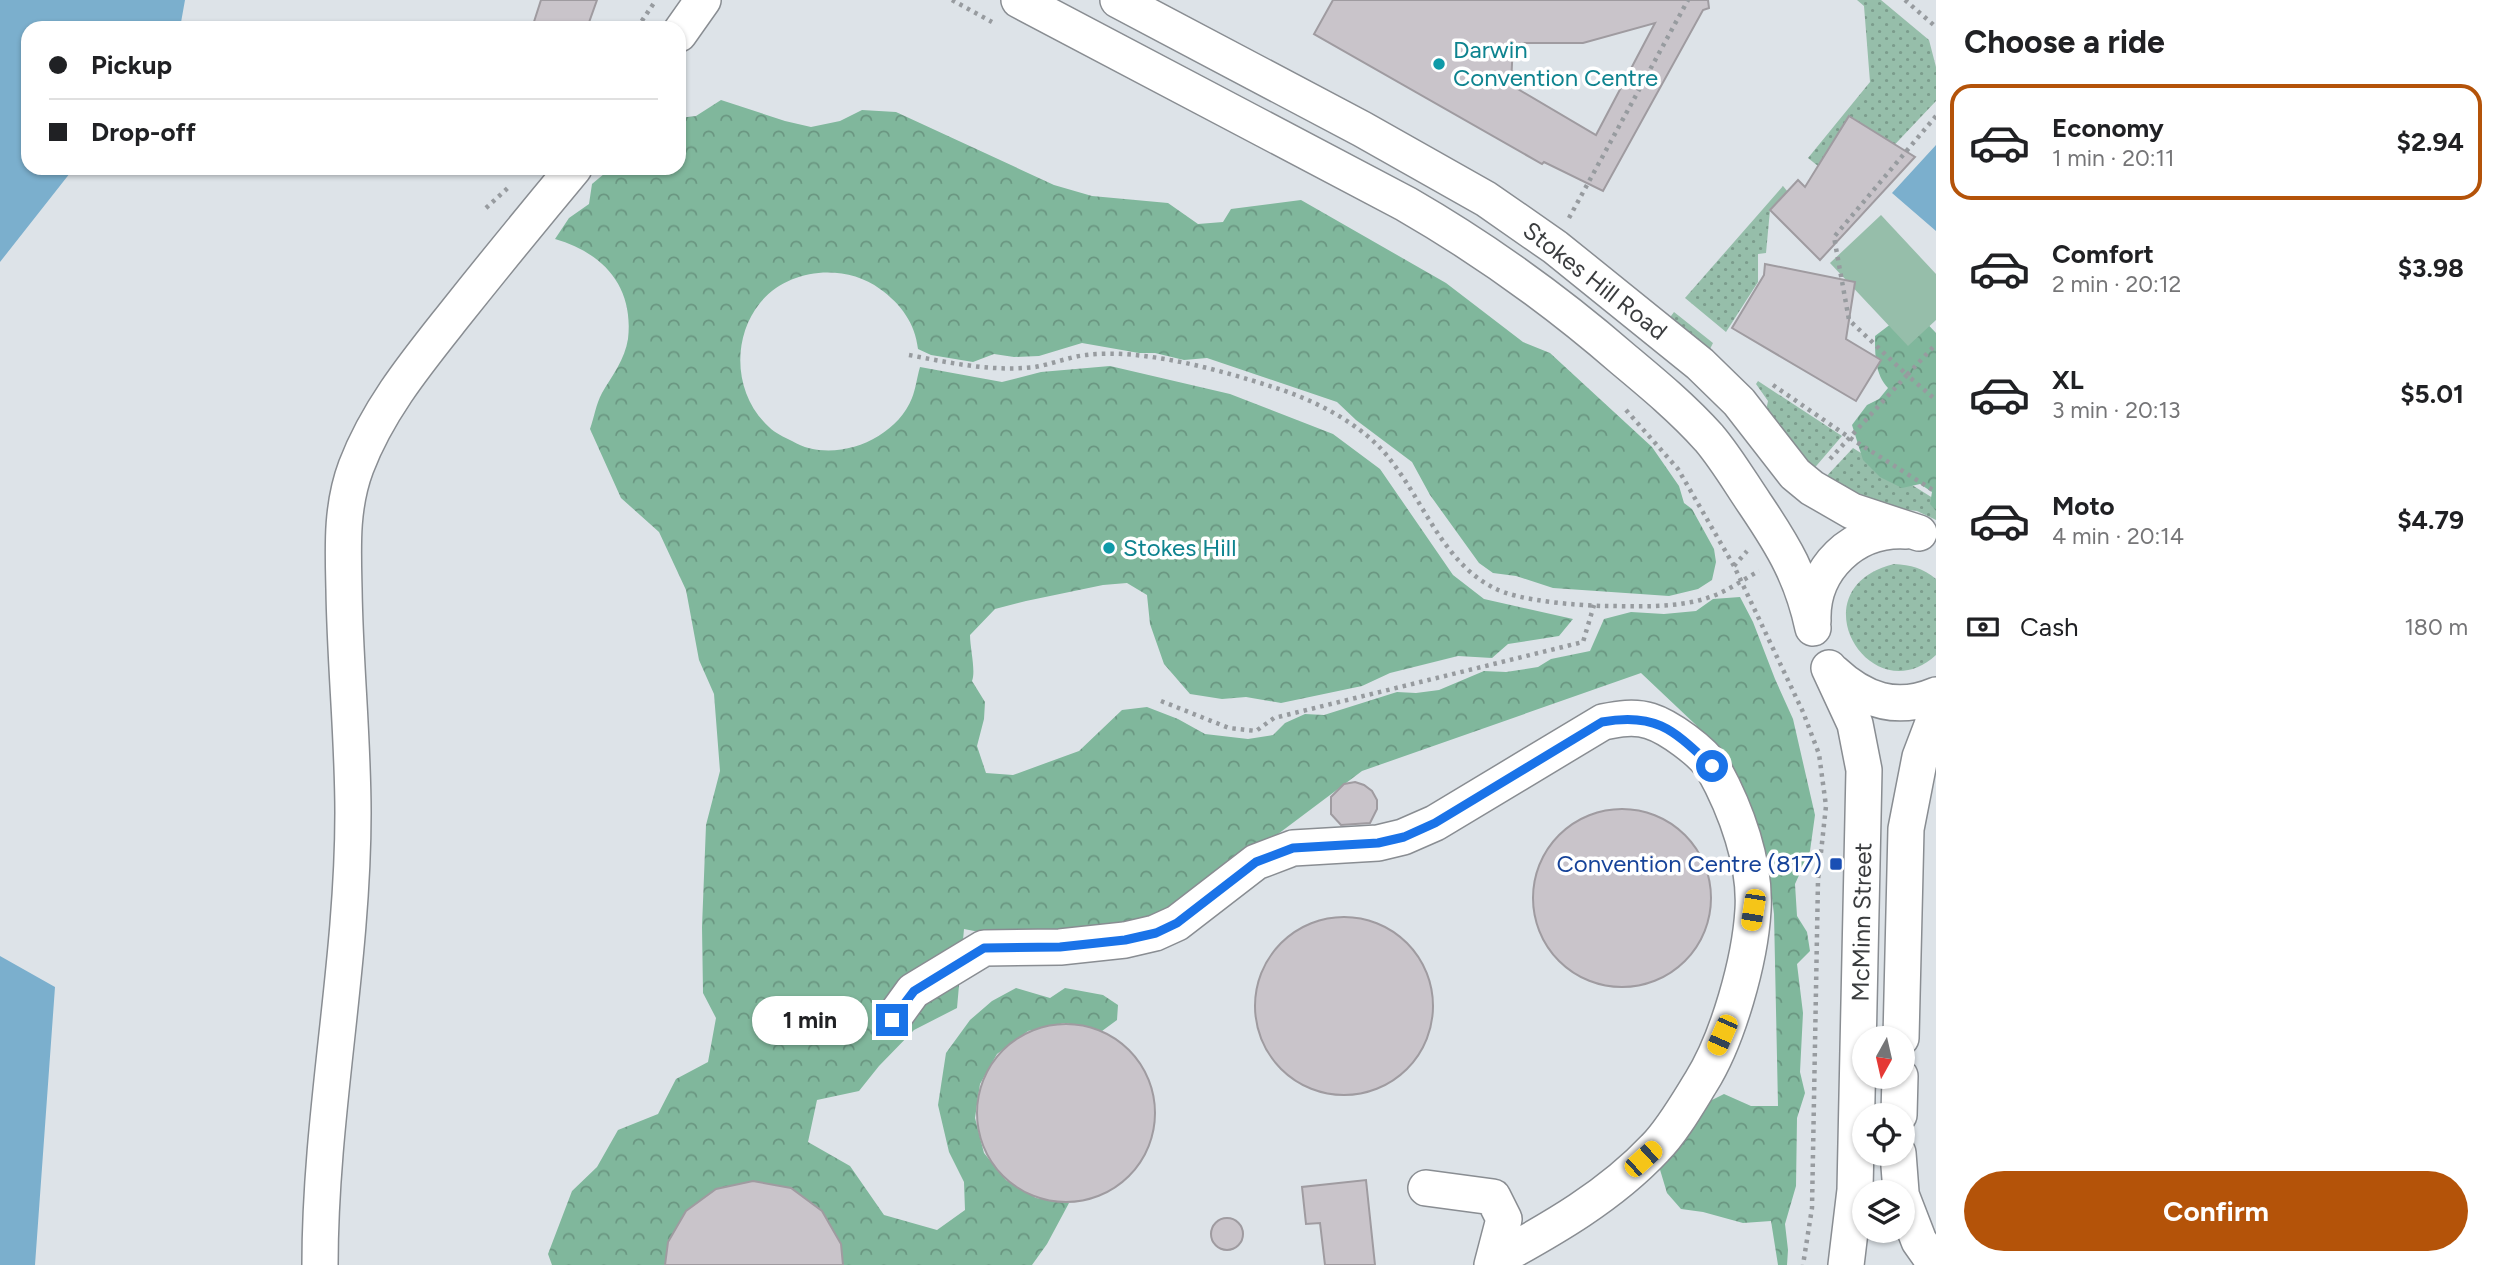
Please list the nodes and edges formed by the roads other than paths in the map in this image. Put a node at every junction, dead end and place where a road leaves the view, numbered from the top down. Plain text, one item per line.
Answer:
1 (703, 0) edge
2 (1118, 0) edge
3 (1008, 13) edge
4 (686, 24) edge
5 (1238, 63) junction
6 (1217, 104) junction
7 (568, 175) edge
8 (1928, 536) edge
9 (1813, 628) junction
10 (1829, 668) junction
11 (1936, 695) edge
12 (1936, 715) edge
13 (892, 1020) dead end
14 (1901, 1026) edge
15 (1426, 1188) dead end
16 (1915, 1230) edge
17 (1493, 1263) edge
18 (320, 1265) edge
19 (1846, 1265) edge
20 (1936, 1265) edge

1 - 4 street
2 - 5 street, Stokes Hill Road
3 - 6 street, Stokes Hill Road
5 - 6 street
5 - 8 street, Stokes Hill Road
6 - 9 street, Stokes Hill Road
7 - 18 street
8 - 9 street
9 - 10 street, McMinn Street
10 - 11 street
10 - 19 street, McMinn Street
12 - 14 street, McMinn Street
13 - 17 street
15 - 17 street
16 - 20 street

